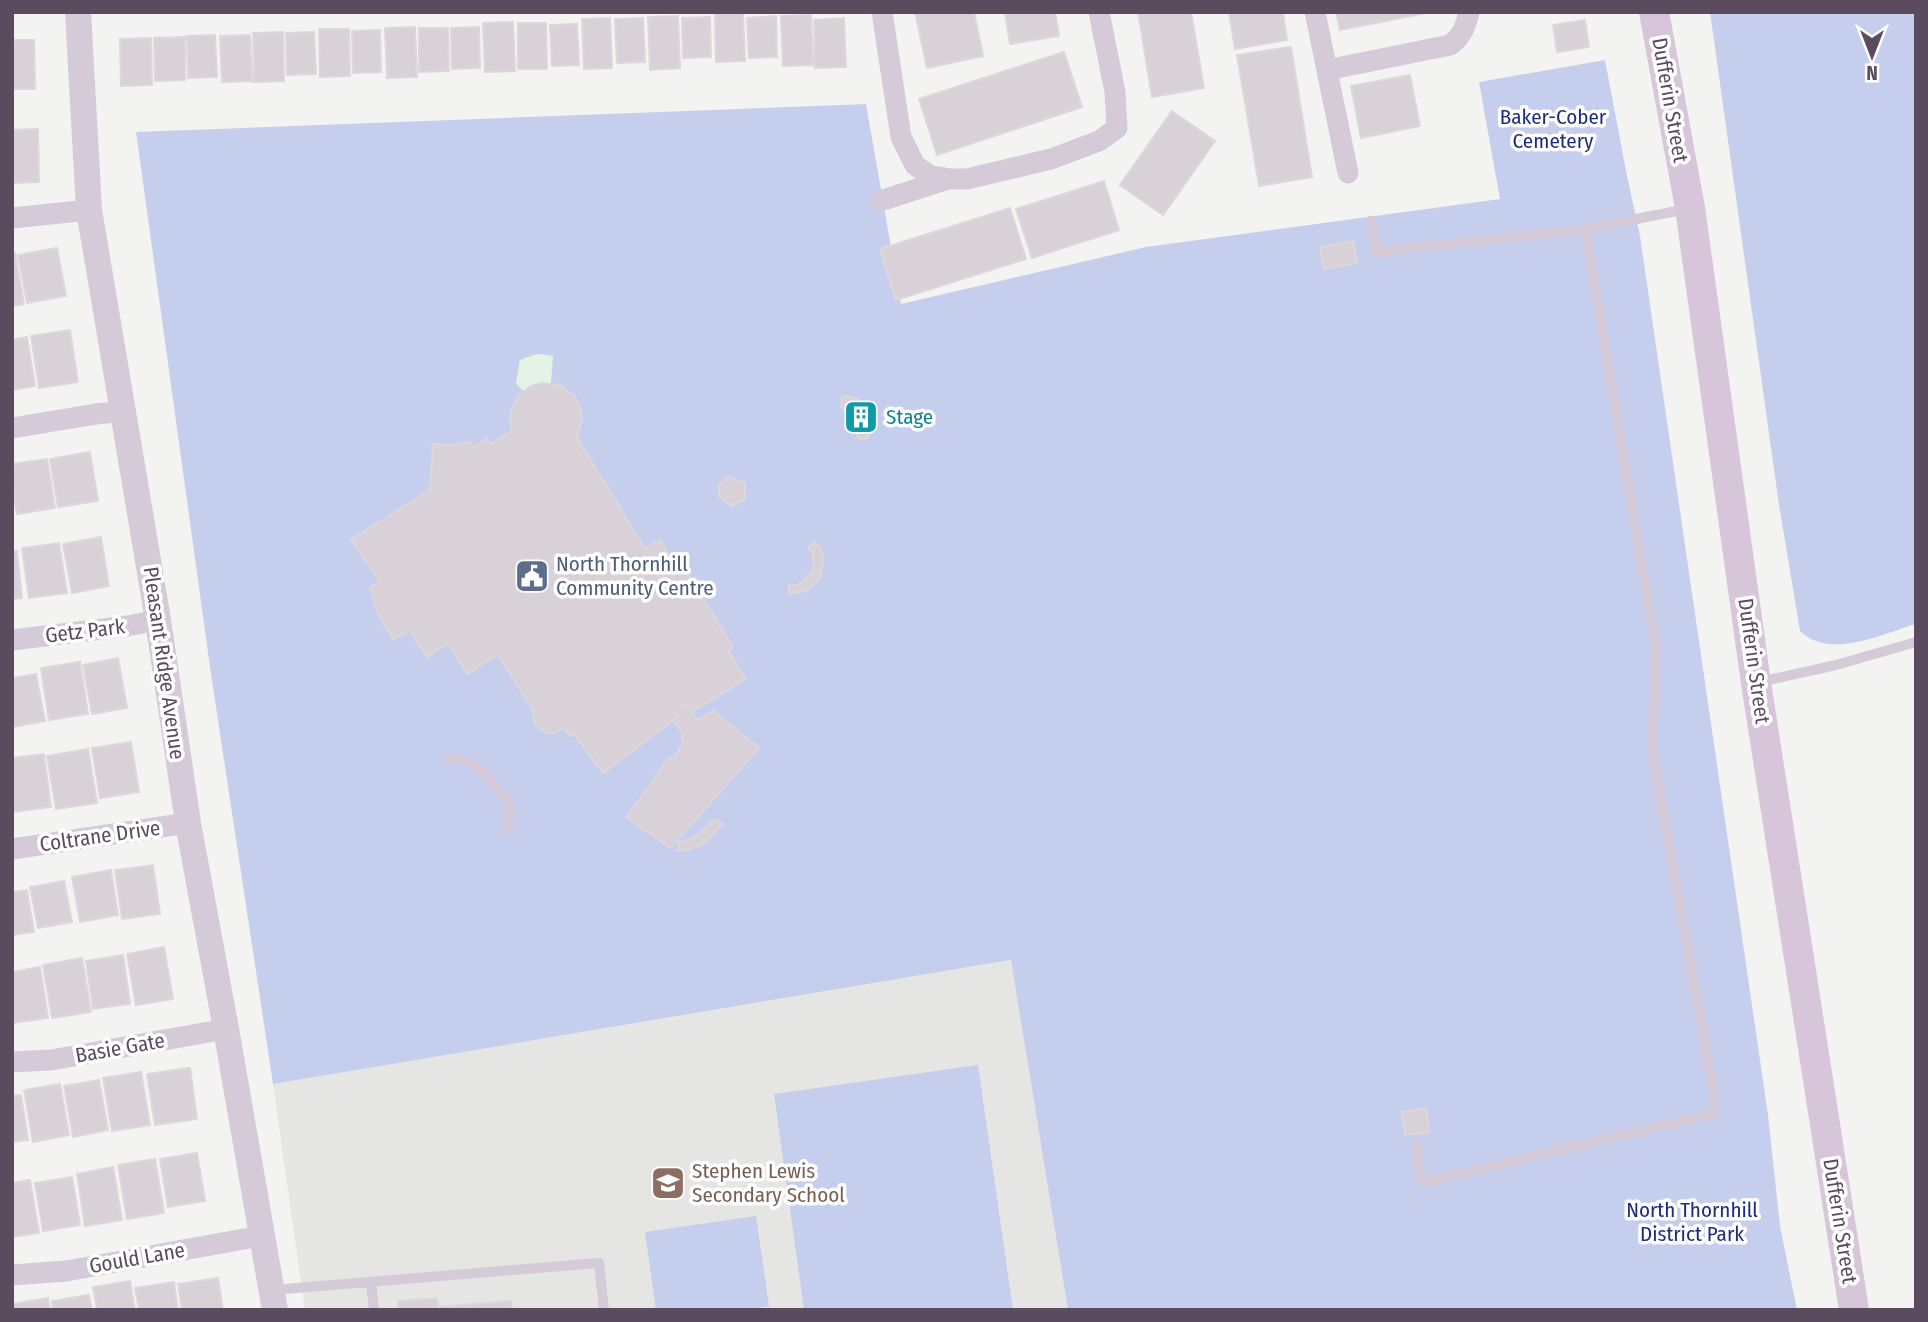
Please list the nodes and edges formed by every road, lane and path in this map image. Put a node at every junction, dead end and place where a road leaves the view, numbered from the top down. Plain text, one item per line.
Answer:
1 (78, 12) edge
2 (882, 12) edge
3 (1099, 12) edge
4 (1315, 12) edge
5 (1469, 12) edge
6 (1654, 12) edge
7 (1327, 71) junction
8 (1348, 173) dead end
9 (950, 179) junction
10 (880, 201) dead end
11 (1690, 208) junction
12 (89, 210) junction
13 (12, 218) edge
14 (1371, 221) dead end
15 (1585, 229) junction
16 (124, 411) junction
17 (12, 428) edge
18 (158, 620) junction
19 (12, 640) edge
20 (1916, 642) edge
21 (1756, 683) junction
22 (447, 758) dead end
23 (188, 823) junction
24 (507, 828) dead end
25 (12, 849) edge
26 (226, 1029) junction
27 (12, 1062) edge
28 (1416, 1144) dead end
29 (261, 1236) junction
30 (12, 1275) edge
31 (371, 1282) junction
32 (273, 1300) edge
33 (374, 1310) edge
34 (604, 1310) edge
35 (1854, 1310) edge

1 - 12 street, Pleasant Ridge Avenue
2 - 9 street
3 - 9 street
4 - 7 street
5 - 7 street
6 - 11 main road, Dufferin Street
7 - 8 street
9 - 10 street
11 - 15 lane
11 - 21 main road, Dufferin Street
12 - 13 street
12 - 16 street, Pleasant Ridge Avenue
14 - 15 lane
15 - 28 lane
16 - 17 street
16 - 18 street, Pleasant Ridge Avenue
18 - 19 street, Getz Park
18 - 23 street, Pleasant Ridge Avenue
20 - 21 lane
21 - 35 main road, Dufferin Street
22 - 24 lane
23 - 25 street, Coltrane Drive
23 - 26 street, Pleasant Ridge Avenue
26 - 27 street, Basie Gate
26 - 29 street, Pleasant Ridge Avenue
29 - 30 street, Gould Lane
29 - 32 street, Pleasant Ridge Avenue
31 - 32 lane
31 - 33 lane
31 - 34 lane

